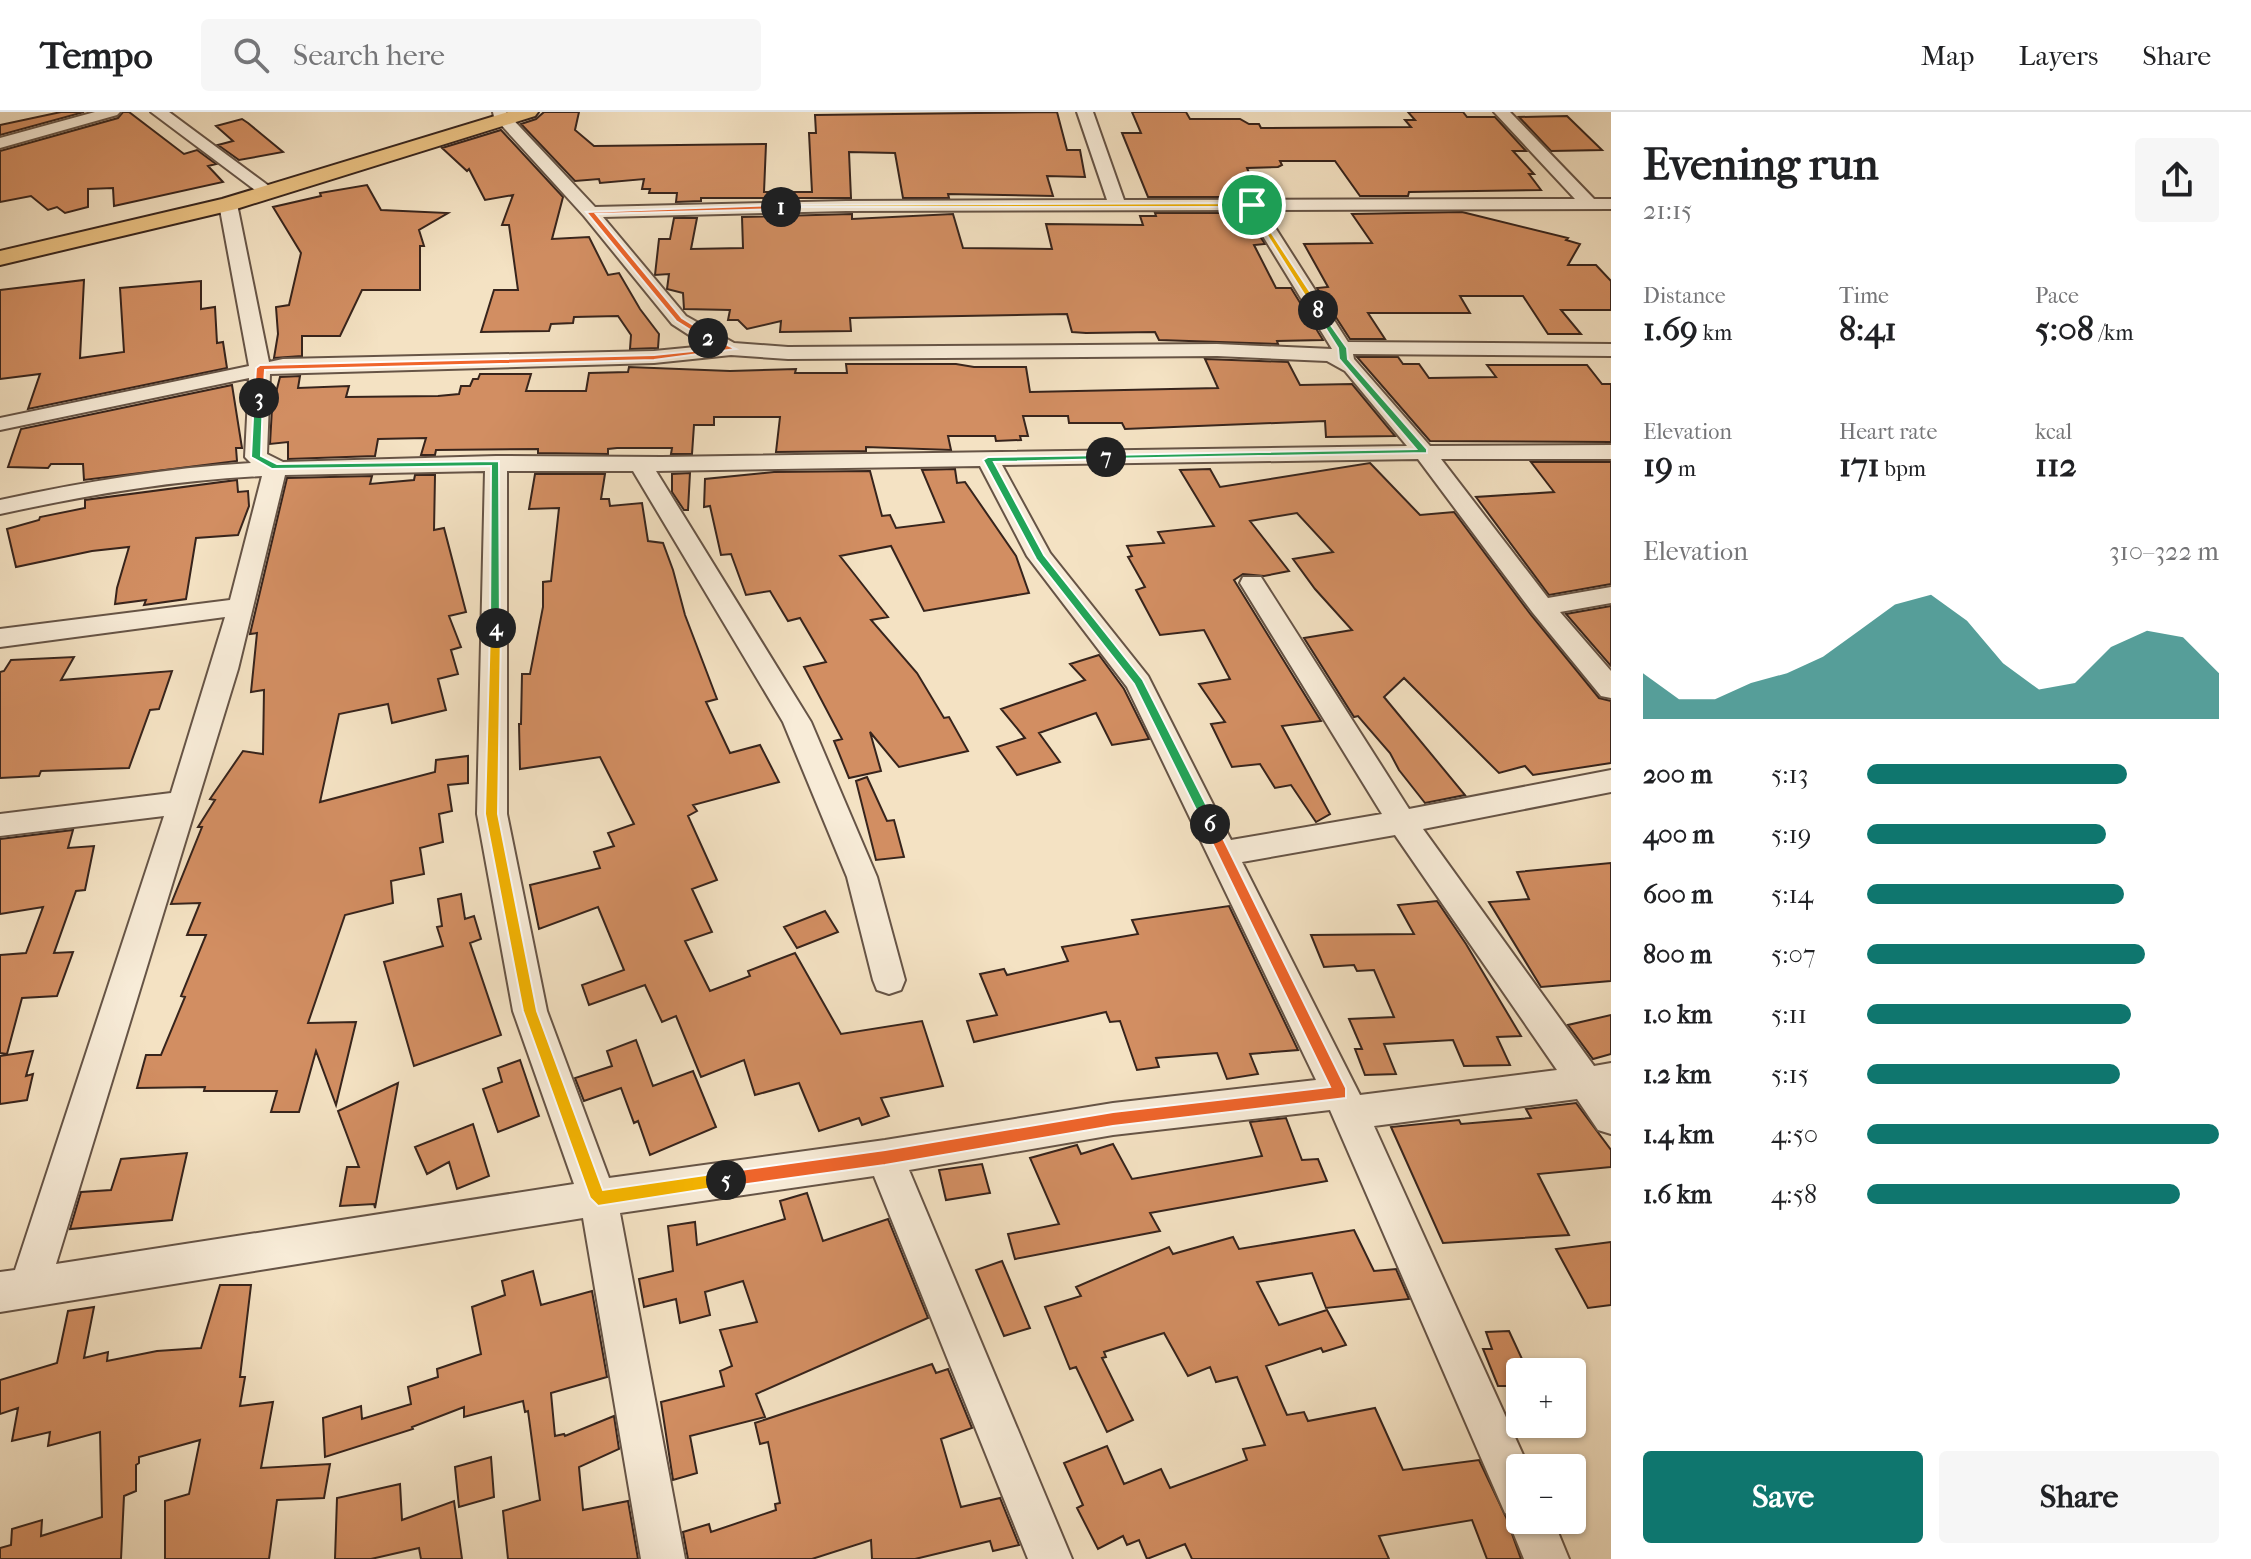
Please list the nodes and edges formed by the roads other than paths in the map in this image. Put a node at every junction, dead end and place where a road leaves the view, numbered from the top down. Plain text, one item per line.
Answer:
1 (112, 112) edge
2 (159, 112) edge
3 (528, 112) edge
4 (1085, 112) edge
5 (1502, 112) edge
6 (503, 115) edge
7 (0, 143) edge
8 (261, 186) junction
9 (228, 204) junction
10 (1589, 204) junction
11 (1611, 204) edge
12 (1117, 205) junction
13 (1252, 205) junction
14 (590, 212) junction
15 (0, 248) edge
16 (0, 258) edge
17 (731, 349) junction
18 (1611, 350) edge
19 (1343, 354) junction
20 (260, 368) junction
21 (0, 424) edge
22 (1423, 451) junction
23 (1611, 452) edge
24 (988, 460) junction
25 (496, 463) junction
26 (641, 465) junction
27 (276, 467) junction
28 (0, 507) edge
29 (1252, 583) dead end
30 (1611, 595) edge
31 (242, 607) junction
32 (1542, 607) junction
33 (0, 638) edge
34 (1611, 689) edge
35 (1611, 781) edge
36 (181, 803) junction
37 (1402, 822) junction
38 (0, 825) edge
39 (1224, 853) junction
40 (889, 980) dead end
41 (1599, 1081) edge
42 (1346, 1103) junction
43 (1611, 1118) edge
44 (885, 1157) junction
45 (598, 1198) junction
46 (15, 1289) edge
47 (1506, 1466) edge
48 (1536, 1534) edge
49 (663, 1559) edge
50 (1050, 1559) edge
51 (1547, 1559) edge

1 - 7 street
2 - 8 street
3 - 6 main road
4 - 12 street
5 - 10 street
6 - 8 main road
6 - 9 main road
6 - 14 street
8 - 15 main road
9 - 16 main road
9 - 20 street
10 - 11 street
10 - 13 street
12 - 13 street
12 - 14 street
13 - 19 street
14 - 17 street
17 - 19 street
17 - 20 street
18 - 19 street
19 - 22 street
20 - 21 street
20 - 27 street
22 - 23 street
22 - 24 street
22 - 32 street
24 - 26 street
24 - 39 street
25 - 26 street
25 - 27 street
25 - 45 street
26 - 40 street
27 - 28 street
27 - 31 street
29 - 37 street
30 - 32 street
31 - 33 street
31 - 36 street
32 - 34 street
35 - 37 street
36 - 38 street
36 - 46 street
37 - 39 street
37 - 41 street
39 - 42 street
41 - 42 street
41 - 43 street
42 - 44 street
42 - 47 street
44 - 45 street
44 - 50 street
45 - 46 street
45 - 49 street
48 - 51 street

